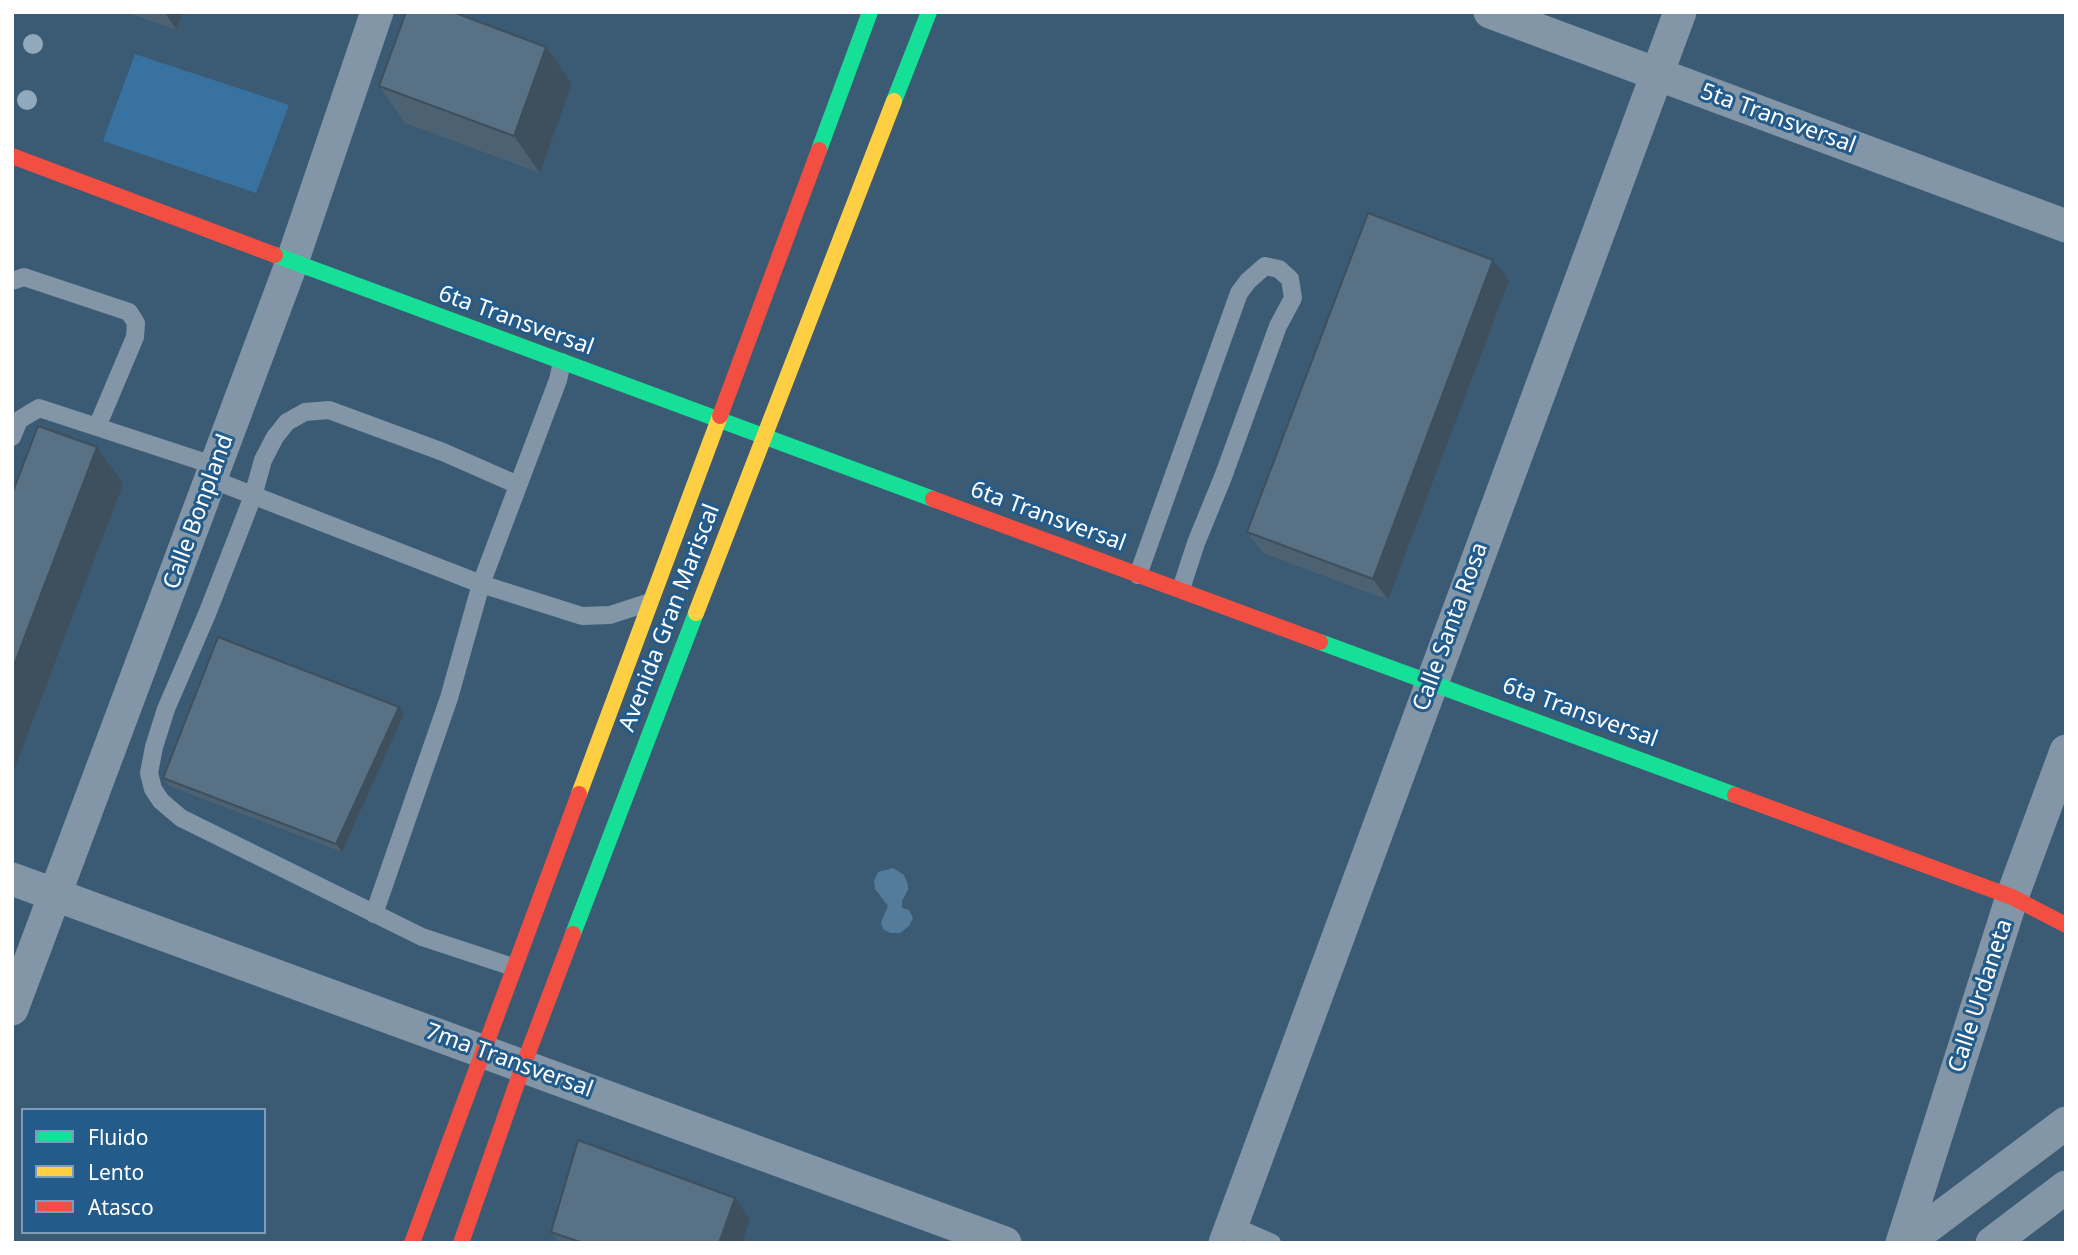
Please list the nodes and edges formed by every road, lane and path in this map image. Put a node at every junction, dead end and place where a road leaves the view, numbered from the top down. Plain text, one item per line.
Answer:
1 (377, 12) edge
2 (870, 12) edge
3 (929, 12) edge
4 (1490, 12) edge
5 (1680, 12) edge
6 (1658, 75) junction
7 (12, 156) edge
8 (2066, 226) edge
9 (292, 262) junction
10 (12, 281) edge
11 (562, 362) junction
12 (720, 420) junction
13 (97, 427) junction
14 (764, 436) junction
15 (12, 437) edge
16 (213, 473) junction
17 (518, 485) junction
18 (253, 496) junction
19 (1138, 575) junction
20 (481, 584) junction
21 (1181, 589) junction
22 (651, 602) junction
23 (1430, 682) junction
24 (2066, 751) edge
25 (12, 879) edge
26 (56, 895) junction
27 (2012, 897) junction
28 (373, 914) junction
29 (2066, 925) edge
30 (513, 967) junction
31 (12, 1009) edge
32 (482, 1051) junction
33 (523, 1066) junction
34 (2066, 1124) edge
35 (2066, 1187) edge
36 (1228, 1234) edge
37 (412, 1243) edge
38 (461, 1243) edge
39 (1005, 1243) edge
40 (1272, 1243) edge
41 (1904, 1243) edge
42 (1992, 1243) edge

1 - 9 street, Calle Bonpland
2 - 12 street, Avenida Gran Mariscal
3 - 14 street, Avenida Gran Mariscal
4 - 6 street, 5ta Transversal
5 - 6 street, Calle Santa Rosa
6 - 8 street, 5ta Transversal
6 - 23 street, Calle Santa Rosa
7 - 9 street, 6ta Transversal
9 - 11 street, 6ta Transversal
9 - 16 street, Calle Bonpland
10 - 13 lane
11 - 12 street, 6ta Transversal
11 - 17 lane
12 - 14 street, 6ta Transversal
12 - 22 street, Avenida Gran Mariscal
13 - 15 lane
13 - 16 lane
14 - 19 street, 6ta Transversal
14 - 33 street, Avenida Gran Mariscal
16 - 18 lane
16 - 26 street, Calle Bonpland
17 - 18 lane
17 - 20 lane
18 - 20 lane
18 - 28 lane
19 - 21 street, 6ta Transversal
19 - 21 lane
20 - 22 lane
20 - 28 lane
21 - 23 street, 6ta Transversal
22 - 30 street, Avenida Gran Mariscal
23 - 27 street, 6ta Transversal
23 - 36 street, Calle Santa Rosa
24 - 27 street, Calle Urdaneta
25 - 26 street, 7ma Transversal
26 - 31 street, Calle Bonpland
26 - 32 street, 7ma Transversal
27 - 29 street, 6ta Transversal
27 - 41 street, Calle Urdaneta
28 - 30 lane
30 - 32 street, Avenida Gran Mariscal
32 - 33 street, 7ma Transversal
32 - 37 street, Avenida Gran Mariscal
33 - 38 street, Avenida Gran Mariscal
33 - 39 street, 7ma Transversal
34 - 41 street
35 - 42 street
36 - 40 lane

